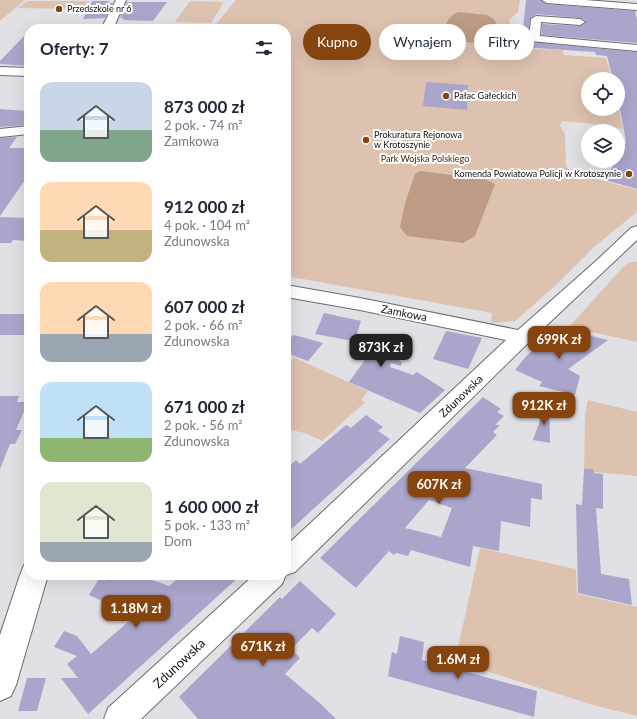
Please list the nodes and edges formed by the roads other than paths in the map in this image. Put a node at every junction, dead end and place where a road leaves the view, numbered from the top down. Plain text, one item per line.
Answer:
1 (121, 0) edge
2 (547, 0) edge
3 (558, 0) edge
4 (577, 3) junction
5 (637, 7) edge
6 (580, 22) junction
7 (110, 24) edge
8 (581, 44) junction
9 (637, 48) edge
10 (0, 71) edge
11 (24, 72) edge
12 (24, 131) edge
13 (0, 133) edge
14 (0, 138) edge
15 (24, 139) edge
16 (634, 237) edge
17 (291, 292) edge
18 (522, 337) junction
19 (291, 558) edge
20 (32, 580) edge
21 (268, 580) edge
22 (0, 685) edge
23 (120, 719) edge

1 - 7 main road
2 - 3 street
3 - 4 street
4 - 5 street
4 - 6 street
6 - 8 street
6 - 8 street
8 - 9 street
10 - 11 street
12 - 13 street
14 - 15 street
16 - 18 street, Zdunowska
17 - 18 street, Zamkowa
18 - 19 street, Zdunowska
20 - 22 main road
21 - 23 street, Zdunowska

